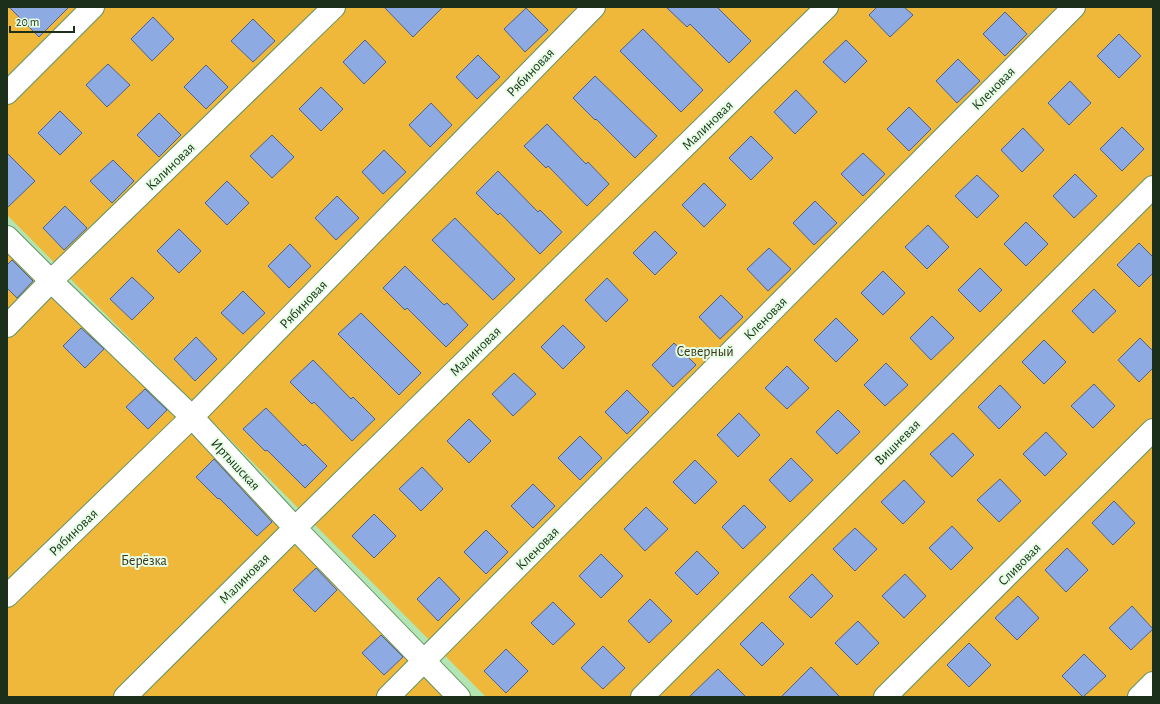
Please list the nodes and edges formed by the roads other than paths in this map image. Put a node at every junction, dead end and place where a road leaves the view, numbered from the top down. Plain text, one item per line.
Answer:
1 (92, 7) edge
2 (334, 7) edge
3 (594, 7) edge
4 (828, 7) edge
5 (1074, 7) edge
6 (7, 93) edge
7 (1153, 187) edge
8 (7, 237) edge
9 (51, 281) junction
10 (7, 326) edge
11 (192, 417) junction
12 (1153, 430) edge
13 (294, 528) junction
14 (7, 596) edge
15 (424, 661) junction
16 (1153, 683) edge
17 (125, 697) edge
18 (388, 697) edge
19 (459, 697) edge
20 (642, 697) edge
21 (885, 697) edge
22 (1139, 697) edge

1 - 6 street
2 - 9 street, Калиновая
3 - 11 street, Рябиновая
4 - 13 street, Малиновая
5 - 15 street, Кленовая
7 - 20 street, Вишневая
8 - 9 street, Иртышская
9 - 10 street, Калиновая
9 - 11 street, Иртышская
11 - 13 street, Иртышская
11 - 14 street, Рябиновая
12 - 21 street, Сливовая
13 - 15 street, Иртышская
13 - 17 street, Малиновая
15 - 18 street, Кленовая
15 - 19 street, Иртышская
16 - 22 street

